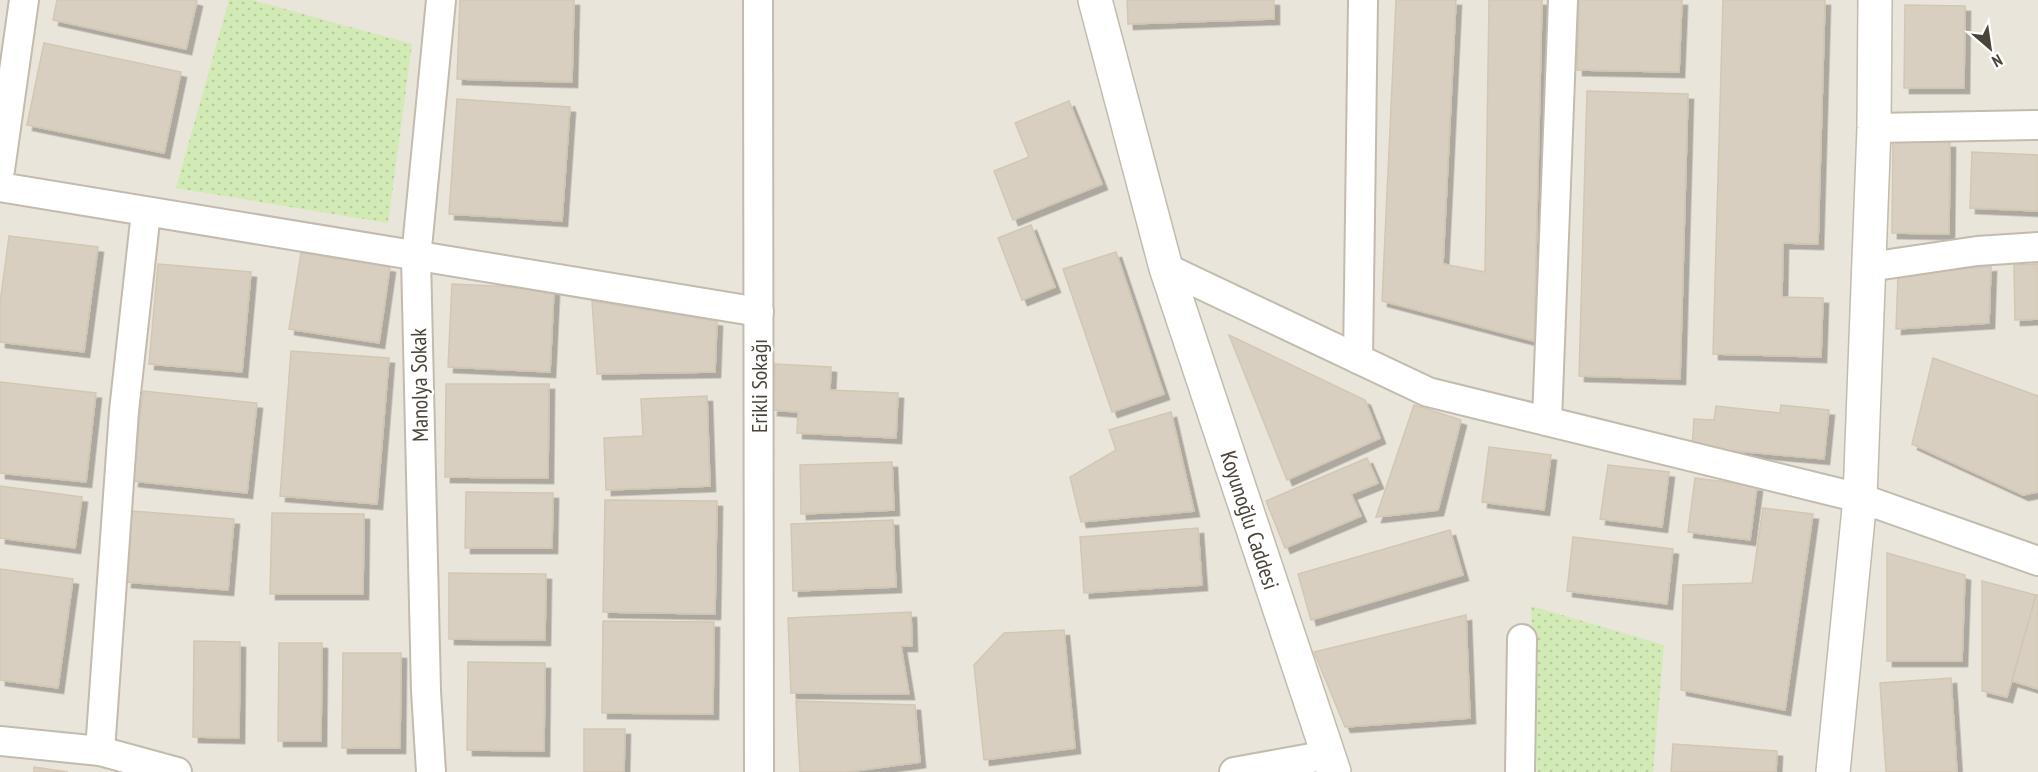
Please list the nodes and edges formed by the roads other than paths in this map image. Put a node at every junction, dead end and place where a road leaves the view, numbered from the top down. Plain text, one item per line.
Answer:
1 (24, 0) edge
2 (441, 0) edge
3 (758, 0) edge
4 (1095, 0) edge
5 (1363, 0) edge
6 (1563, 0) edge
7 (1875, 0) edge
8 (2038, 125) edge
9 (1874, 128) junction
10 (0, 170) edge
11 (0, 187) edge
12 (146, 212) junction
13 (2038, 247) edge
14 (416, 258) junction
15 (1869, 267) junction
16 (1166, 268) junction
17 (759, 312) junction
18 (1358, 359) junction
19 (1547, 421) junction
20 (1860, 498) junction
21 (2038, 561) edge
22 (1522, 639) dead end
23 (0, 741) edge
24 (100, 751) junction
25 (1331, 763) edge
26 (177, 772) edge
27 (431, 772) edge
28 (759, 772) edge
29 (1234, 772) edge
30 (1520, 772) edge
31 (1833, 772) edge

1 - 10 street
2 - 14 street, Manolya Sokak
3 - 17 street, Erikli Sokağı
4 - 16 street, Koyunoğlu Caddesi
5 - 18 street
6 - 19 street
7 - 9 street
8 - 9 street
9 - 15 street
11 - 12 street
12 - 14 street
12 - 24 street
13 - 15 street
14 - 17 street
14 - 27 street, Manolya Sokak
15 - 20 street
16 - 18 street
16 - 25 street, Koyunoğlu Caddesi
17 - 28 street, Erikli Sokağı
18 - 19 street
19 - 20 street
20 - 21 street
20 - 31 street
22 - 30 street
23 - 24 street
24 - 26 street
25 - 29 street

